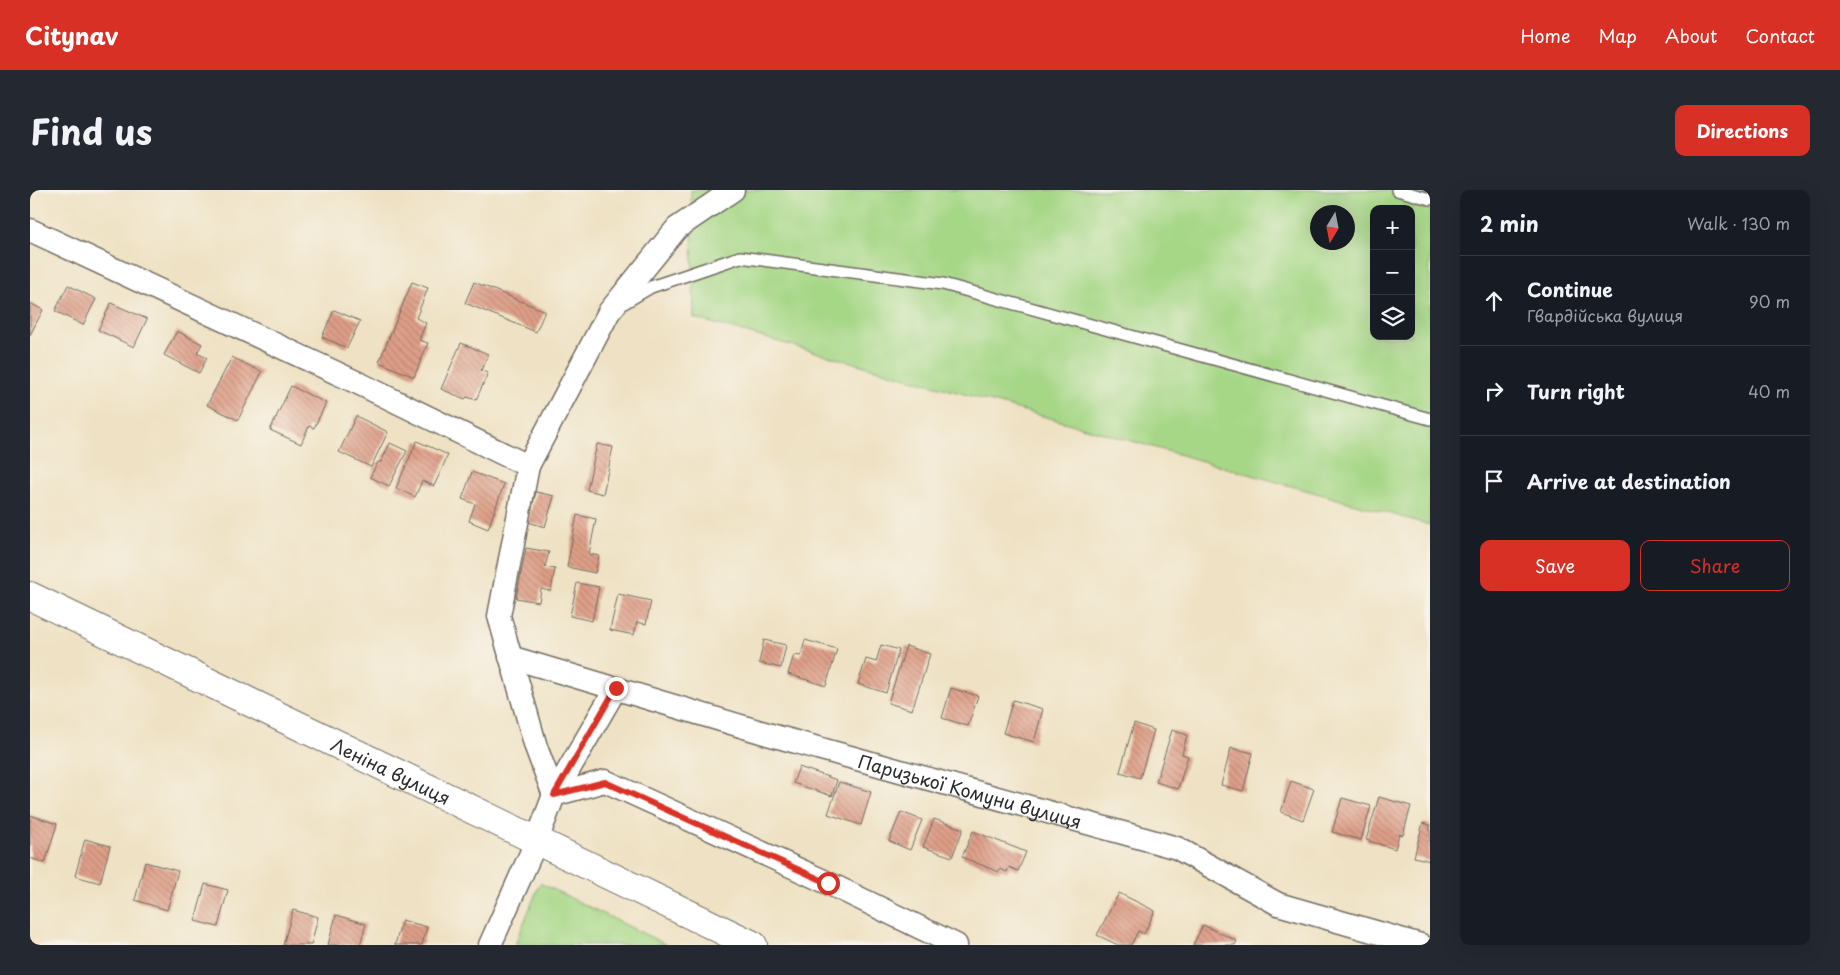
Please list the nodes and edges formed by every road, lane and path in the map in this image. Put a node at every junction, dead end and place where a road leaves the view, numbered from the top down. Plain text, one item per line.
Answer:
1 (733, 190) edge
2 (1397, 190) edge
3 (1430, 200) edge
4 (30, 230) edge
5 (609, 312) junction
6 (1430, 419) edge
7 (528, 466) junction
8 (30, 596) edge
9 (510, 657) junction
10 (616, 688) junction
11 (554, 795) junction
12 (537, 840) junction
13 (490, 945) edge
14 (753, 945) edge
15 (956, 945) edge
16 (1421, 945) edge

1 - 5 street
2 - 3 lane
4 - 7 street
5 - 6 lane
5 - 7 street
7 - 9 street
8 - 12 main road, Леніна вулиця
9 - 10 street, Паризької Комуни вулиця
9 - 11 street
10 - 11 street
10 - 16 street, Паризької Комуни вулиця
11 - 12 street
11 - 15 street
12 - 13 street
12 - 14 main road, Леніна вулиця

